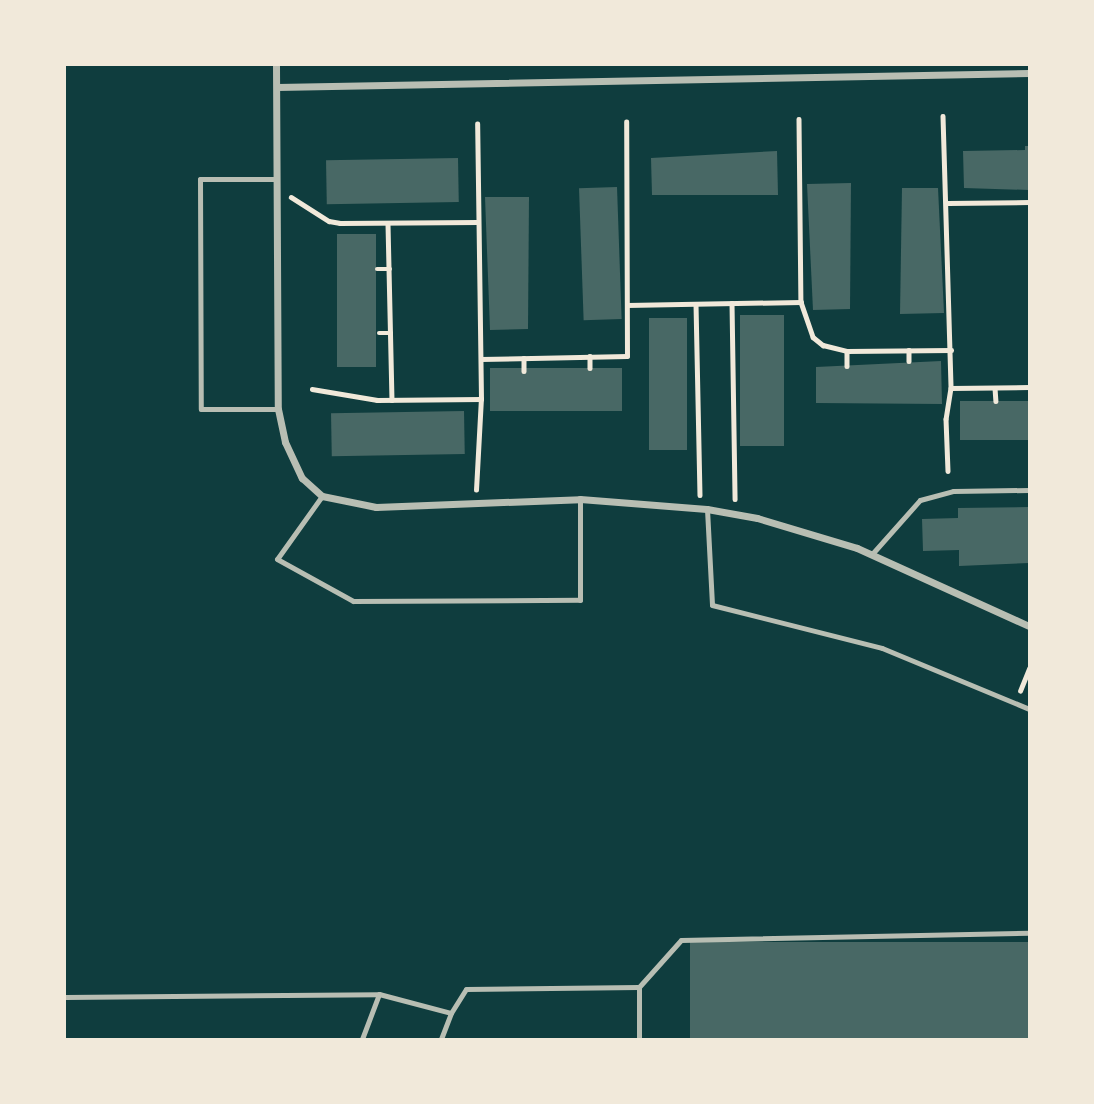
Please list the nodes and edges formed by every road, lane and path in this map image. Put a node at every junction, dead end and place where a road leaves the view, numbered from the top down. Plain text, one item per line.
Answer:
1 (276, 65) edge
2 (1029, 73) edge
3 (276, 87) junction
4 (943, 116) dead end
5 (799, 119) dead end
6 (626, 122) dead end
7 (477, 124) dead end
8 (275, 182) junction
9 (1029, 202) edge
10 (948, 203) junction
11 (478, 222) junction
12 (388, 224) junction
13 (377, 269) dead end
14 (390, 269) junction
15 (801, 302) junction
16 (732, 303) junction
17 (696, 304) junction
18 (627, 305) junction
19 (379, 333) dead end
20 (391, 333) junction
21 (909, 350) junction
22 (951, 350) junction
23 (847, 351) junction
24 (590, 356) junction
25 (524, 358) junction
26 (481, 359) junction
27 (909, 361) dead end
28 (847, 366) dead end
29 (590, 368) dead end
30 (524, 371) dead end
31 (1029, 387) edge
32 (951, 388) junction
33 (995, 388) junction
34 (312, 389) dead end
35 (481, 399) junction
36 (392, 400) junction
37 (996, 401) dead end
38 (278, 409) junction
39 (948, 471) dead end
40 (1029, 490) edge
41 (322, 496) junction
42 (580, 499) junction
43 (476, 502) junction
44 (704, 509) junction
45 (736, 514) junction
46 (872, 554) junction
47 (1029, 626) edge
48 (1029, 669) edge
49 (1014, 702) junction
50 (1029, 709) edge
51 (1029, 933) edge
52 (639, 986) junction
53 (379, 994) junction
54 (65, 998) edge
55 (451, 1013) junction
56 (362, 1039) edge
57 (441, 1039) edge
58 (639, 1039) edge

1 - 3 street
2 - 3 street
3 - 8 street
4 - 10 path
5 - 15 path
6 - 18 path
7 - 11 path
8 - 12 path
8 - 38 street
8 - 38 lane
9 - 10 path
10 - 22 path
11 - 12 path
11 - 26 path
12 - 14 path
13 - 14 path
14 - 20 path
15 - 16 path
15 - 23 path
16 - 17 path
16 - 45 path
17 - 18 path
17 - 44 path
18 - 24 path
19 - 20 path
20 - 36 path
21 - 22 path
21 - 23 path
21 - 27 path
22 - 32 path
23 - 28 path
24 - 25 path
24 - 29 path
25 - 26 path
25 - 30 path
26 - 35 path
31 - 33 path
32 - 33 path
32 - 39 path
33 - 37 path
34 - 36 path
35 - 36 path
35 - 43 path
38 - 41 street
40 - 46 lane
41 - 42 lane
41 - 43 street
42 - 43 street
42 - 44 street
44 - 45 street
44 - 49 lane
45 - 46 street
46 - 47 street
48 - 49 path
49 - 50 lane
51 - 52 lane
52 - 55 lane
52 - 58 lane
53 - 54 lane
53 - 55 lane
53 - 56 lane
55 - 57 lane

